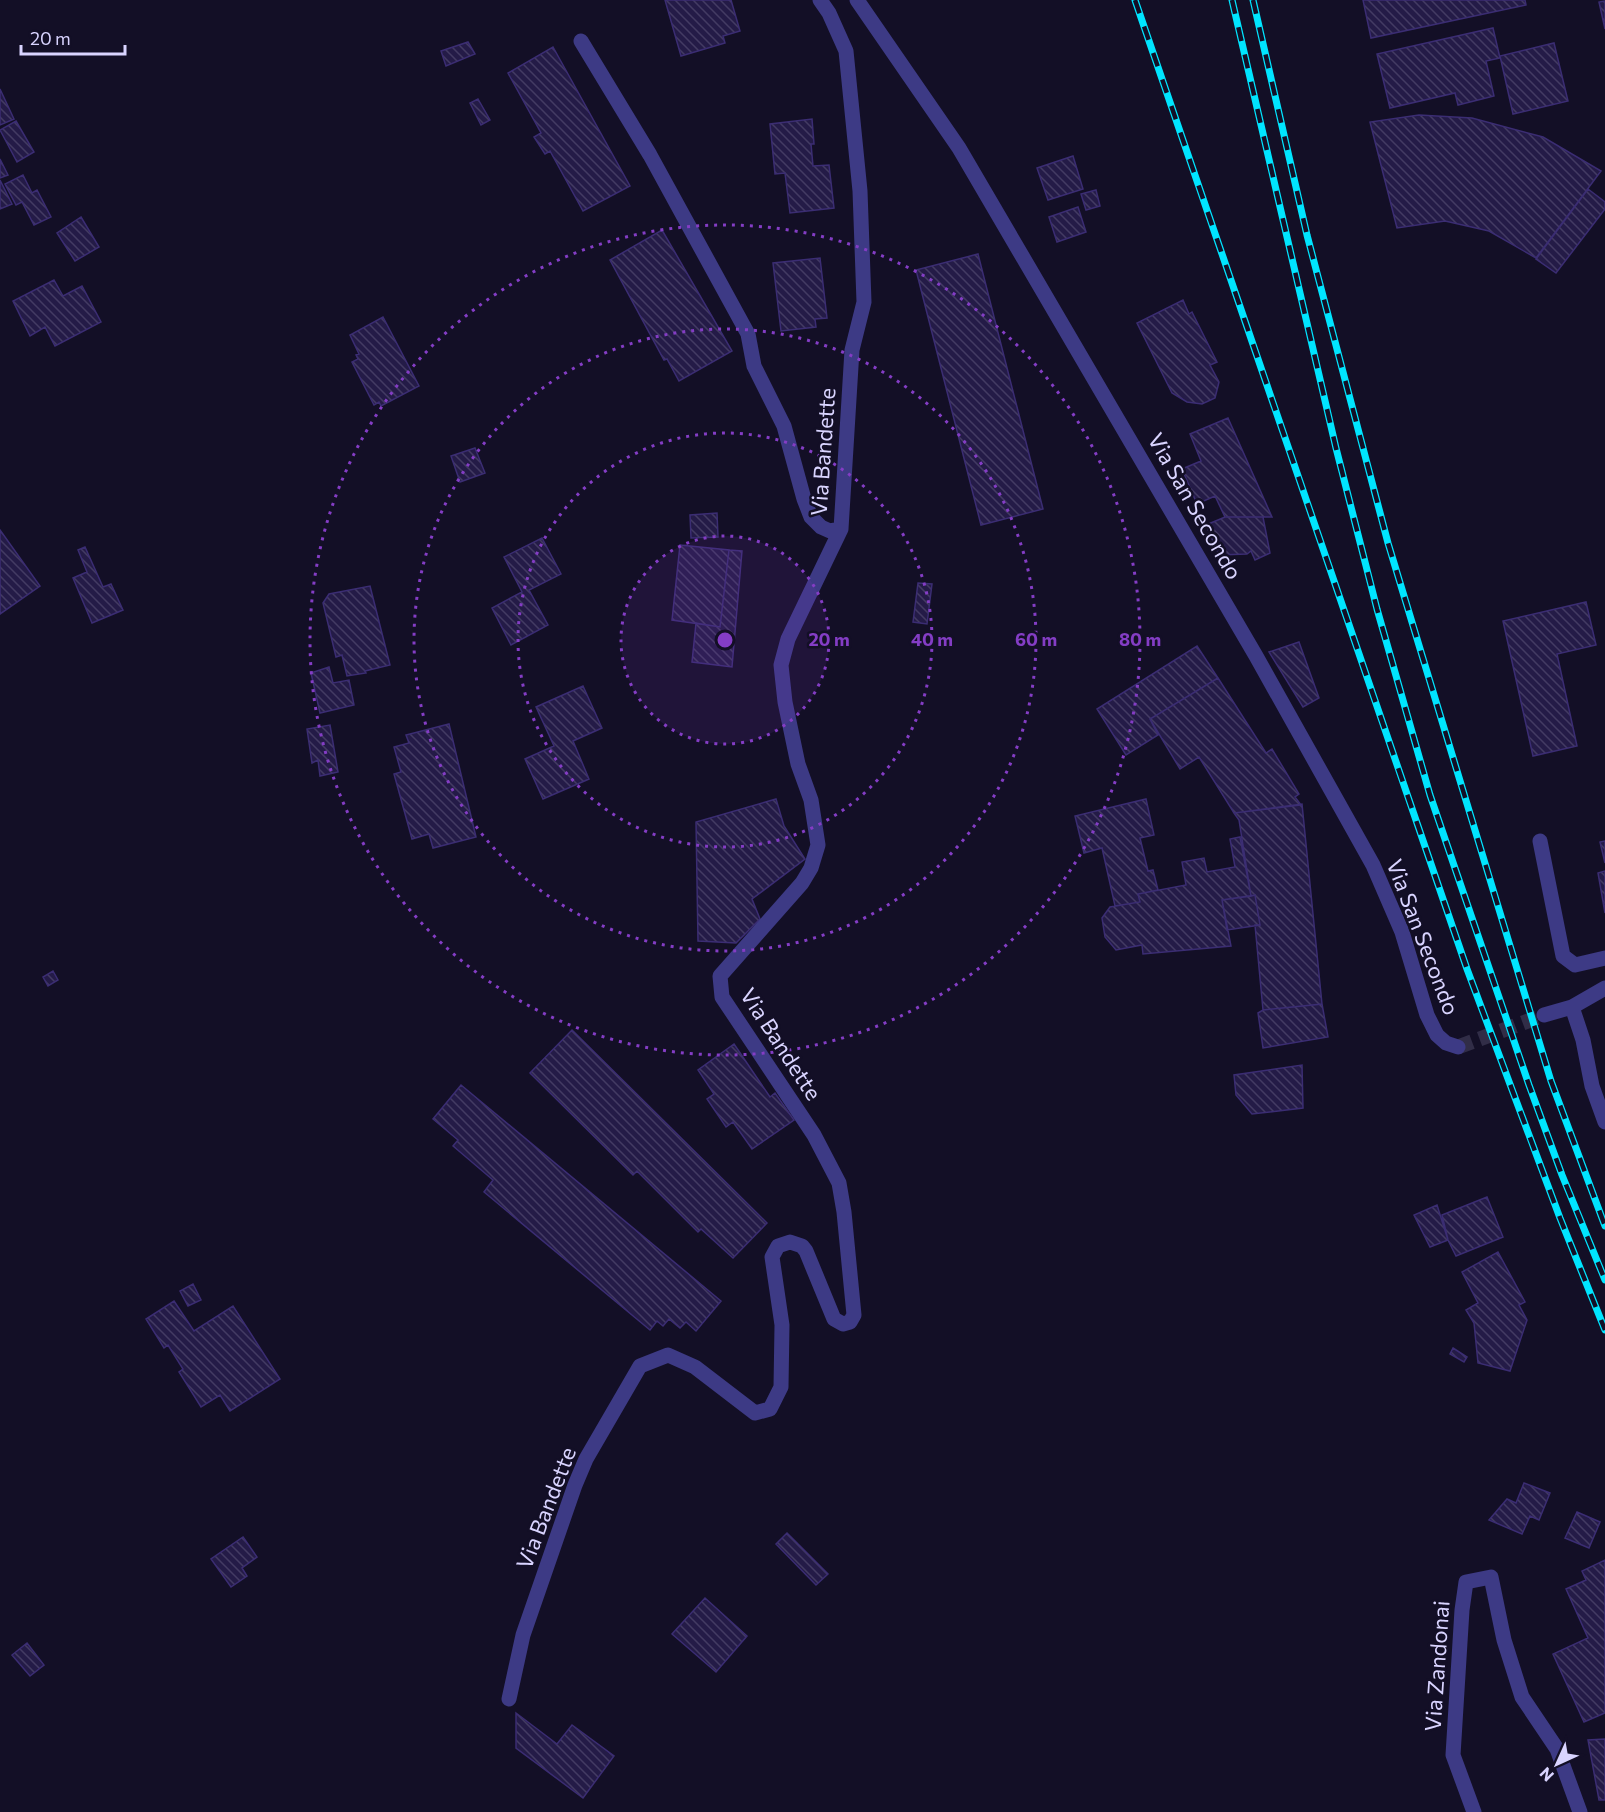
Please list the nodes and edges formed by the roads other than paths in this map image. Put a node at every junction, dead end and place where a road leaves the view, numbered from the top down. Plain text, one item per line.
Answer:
1 (820, 0) edge
2 (857, 0) edge
3 (581, 41) dead end
4 (841, 529) junction
5 (1540, 841) dead end
6 (1605, 958) edge
7 (1605, 988) edge
8 (1572, 1007) junction
9 (1544, 1015) tunnel mouth
10 (1458, 1047) dead end
11 (1605, 1122) edge
12 (509, 1699) dead end
13 (1473, 1812) edge
14 (1580, 1812) edge

1 - 4 street, Via Bandette
2 - 10 street, Via San Secondo
3 - 4 street
4 - 12 street, Via Bandette
5 - 6 street
7 - 8 street
8 - 9 street
8 - 11 street
13 - 14 street, Via Zandonai

